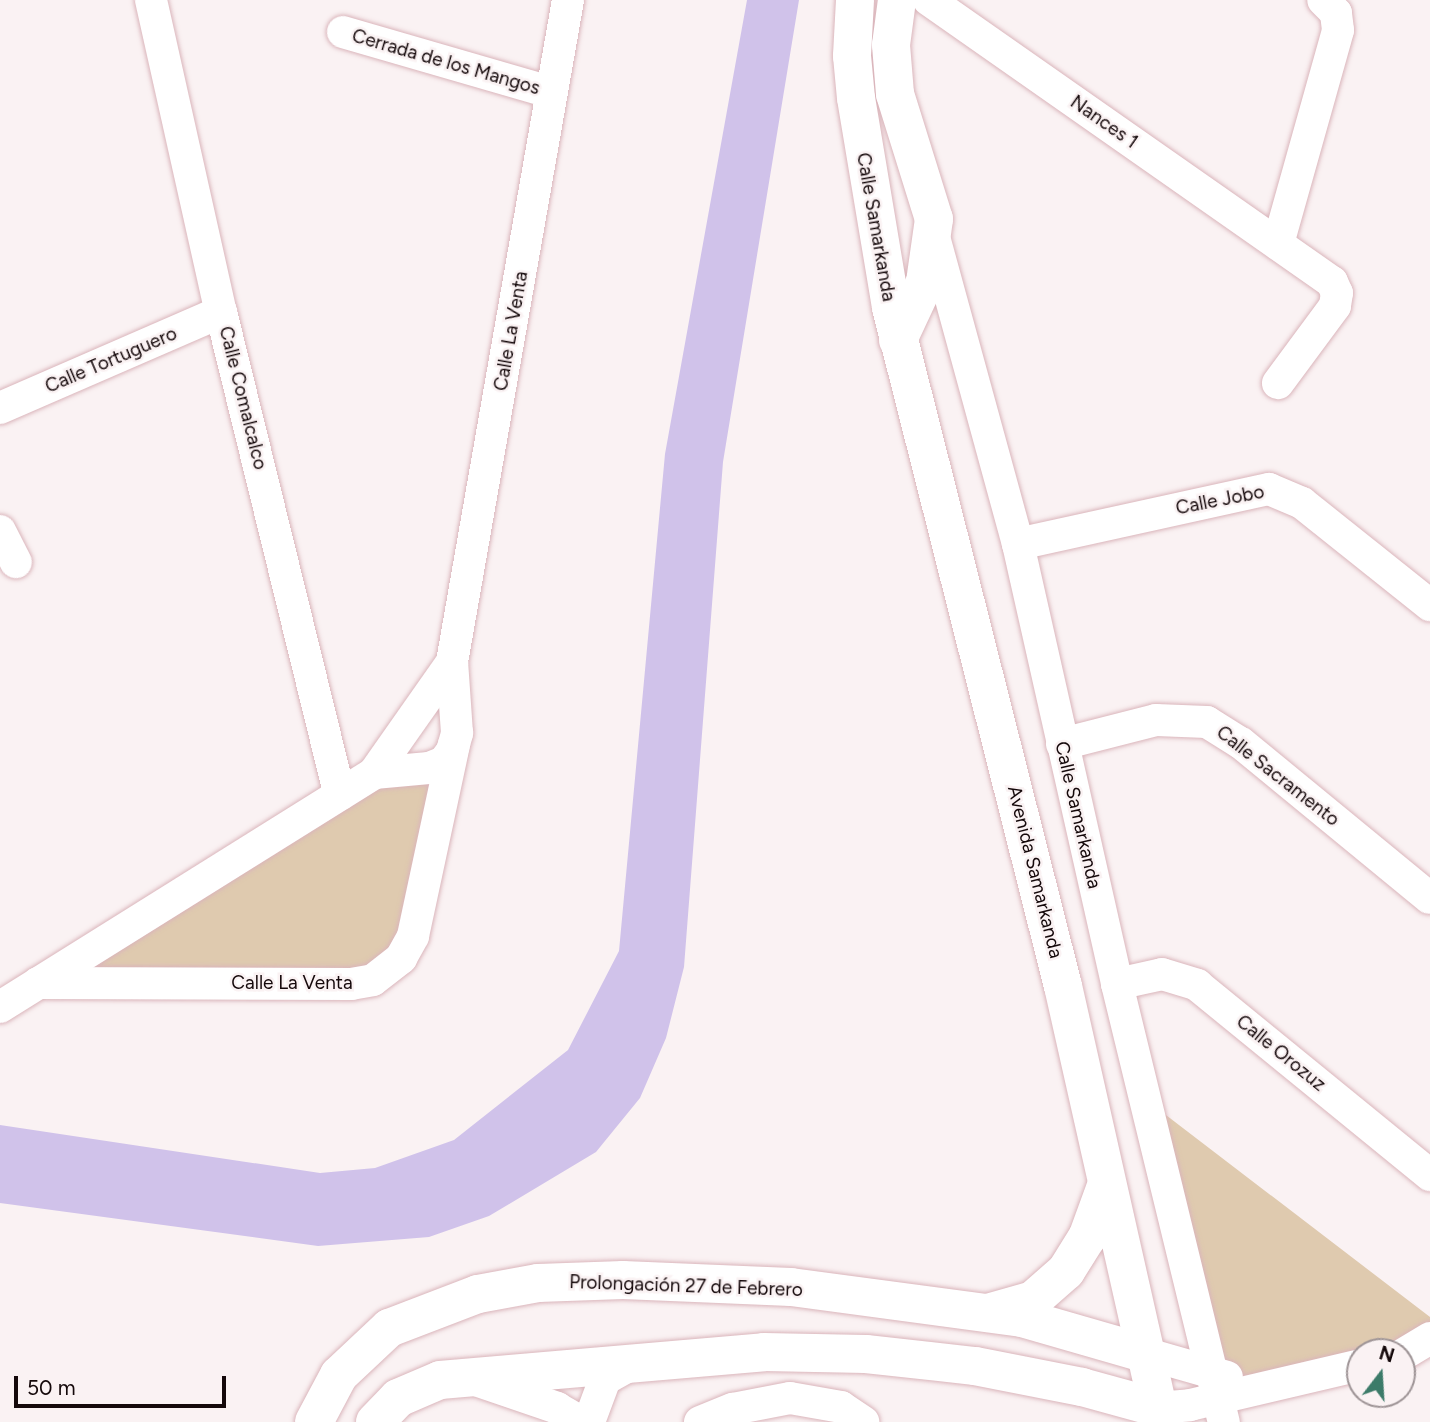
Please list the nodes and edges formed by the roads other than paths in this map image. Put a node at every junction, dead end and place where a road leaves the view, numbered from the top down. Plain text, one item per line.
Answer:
1 (151, 0) edge
2 (568, 0) edge
3 (855, 0) edge
4 (897, 0) edge
5 (929, 0) edge
6 (1336, 8) edge
7 (343, 32) dead end
8 (550, 92) junction
9 (933, 232) junction
10 (1278, 244) junction
11 (221, 312) junction
12 (898, 340) junction
13 (1278, 383) dead end
14 (0, 408) edge
15 (0, 531) edge
16 (1018, 544) junction
17 (16, 562) dead end
18 (1430, 605) edge
19 (452, 662) junction
20 (1062, 744) junction
21 (454, 745) junction
22 (374, 773) junction
23 (340, 794) junction
24 (1430, 898) edge
25 (38, 983) junction
26 (1117, 984) junction
27 (0, 1007) edge
28 (1430, 1175) edge
29 (1107, 1186) junction
30 (985, 1312) junction
31 (1147, 1353) junction
32 (640, 1360) junction
33 (975, 1366) junction
34 (1346, 1368) edge
35 (465, 1376) junction
36 (1218, 1397) edge
37 (1159, 1415) edge
38 (314, 1422) edge
39 (375, 1422) edge
40 (581, 1422) edge
41 (590, 1422) edge
42 (701, 1422) edge
43 (863, 1422) edge
44 (1112, 1422) edge

1 - 11 street, Calle Comalcalco
2 - 8 street, Calle La Venta
3 - 12 street, Calle Samarkanda
4 - 9 street, Calle Samarkanda
5 - 10 street, Nances 1
6 - 10 street
7 - 8 street, Cerrada de los Mangos
8 - 19 street, Calle La Venta
9 - 12 street, Calle Samarkanda
9 - 16 street, Calle Samarkanda
10 - 13 street, Nances 1
11 - 14 street, Calle Tortuguero
11 - 23 street, Calle Comalcalco
12 - 29 street, Avenida Samarkanda
15 - 17 street
16 - 18 street, Calle Jobo
16 - 20 street, Calle Samarkanda
19 - 21 street, Calle La Venta
19 - 22 street, Calle La Venta
20 - 24 street, Calle Sacramento
20 - 26 street, Calle Samarkanda
21 - 22 street, Calle La Venta
21 - 25 street, Calle La Venta
22 - 23 street, Calle La Venta
23 - 25 street, Calle La Venta
25 - 27 street, Calle La Venta
26 - 28 street, Calle Orozuz
26 - 36 street, Calle Samarkanda
29 - 30 street
29 - 31 street, Avenida Samarkanda
30 - 31 street, Prolongación 27 de Febrero
30 - 38 street, Prolongación 27 de Febrero
31 - 36 street
31 - 37 street, Avenida Samarkanda
32 - 33 street
32 - 35 street
32 - 41 street
33 - 37 street
33 - 44 street
34 - 36 street
35 - 39 street
35 - 40 street
36 - 37 street
42 - 43 street

